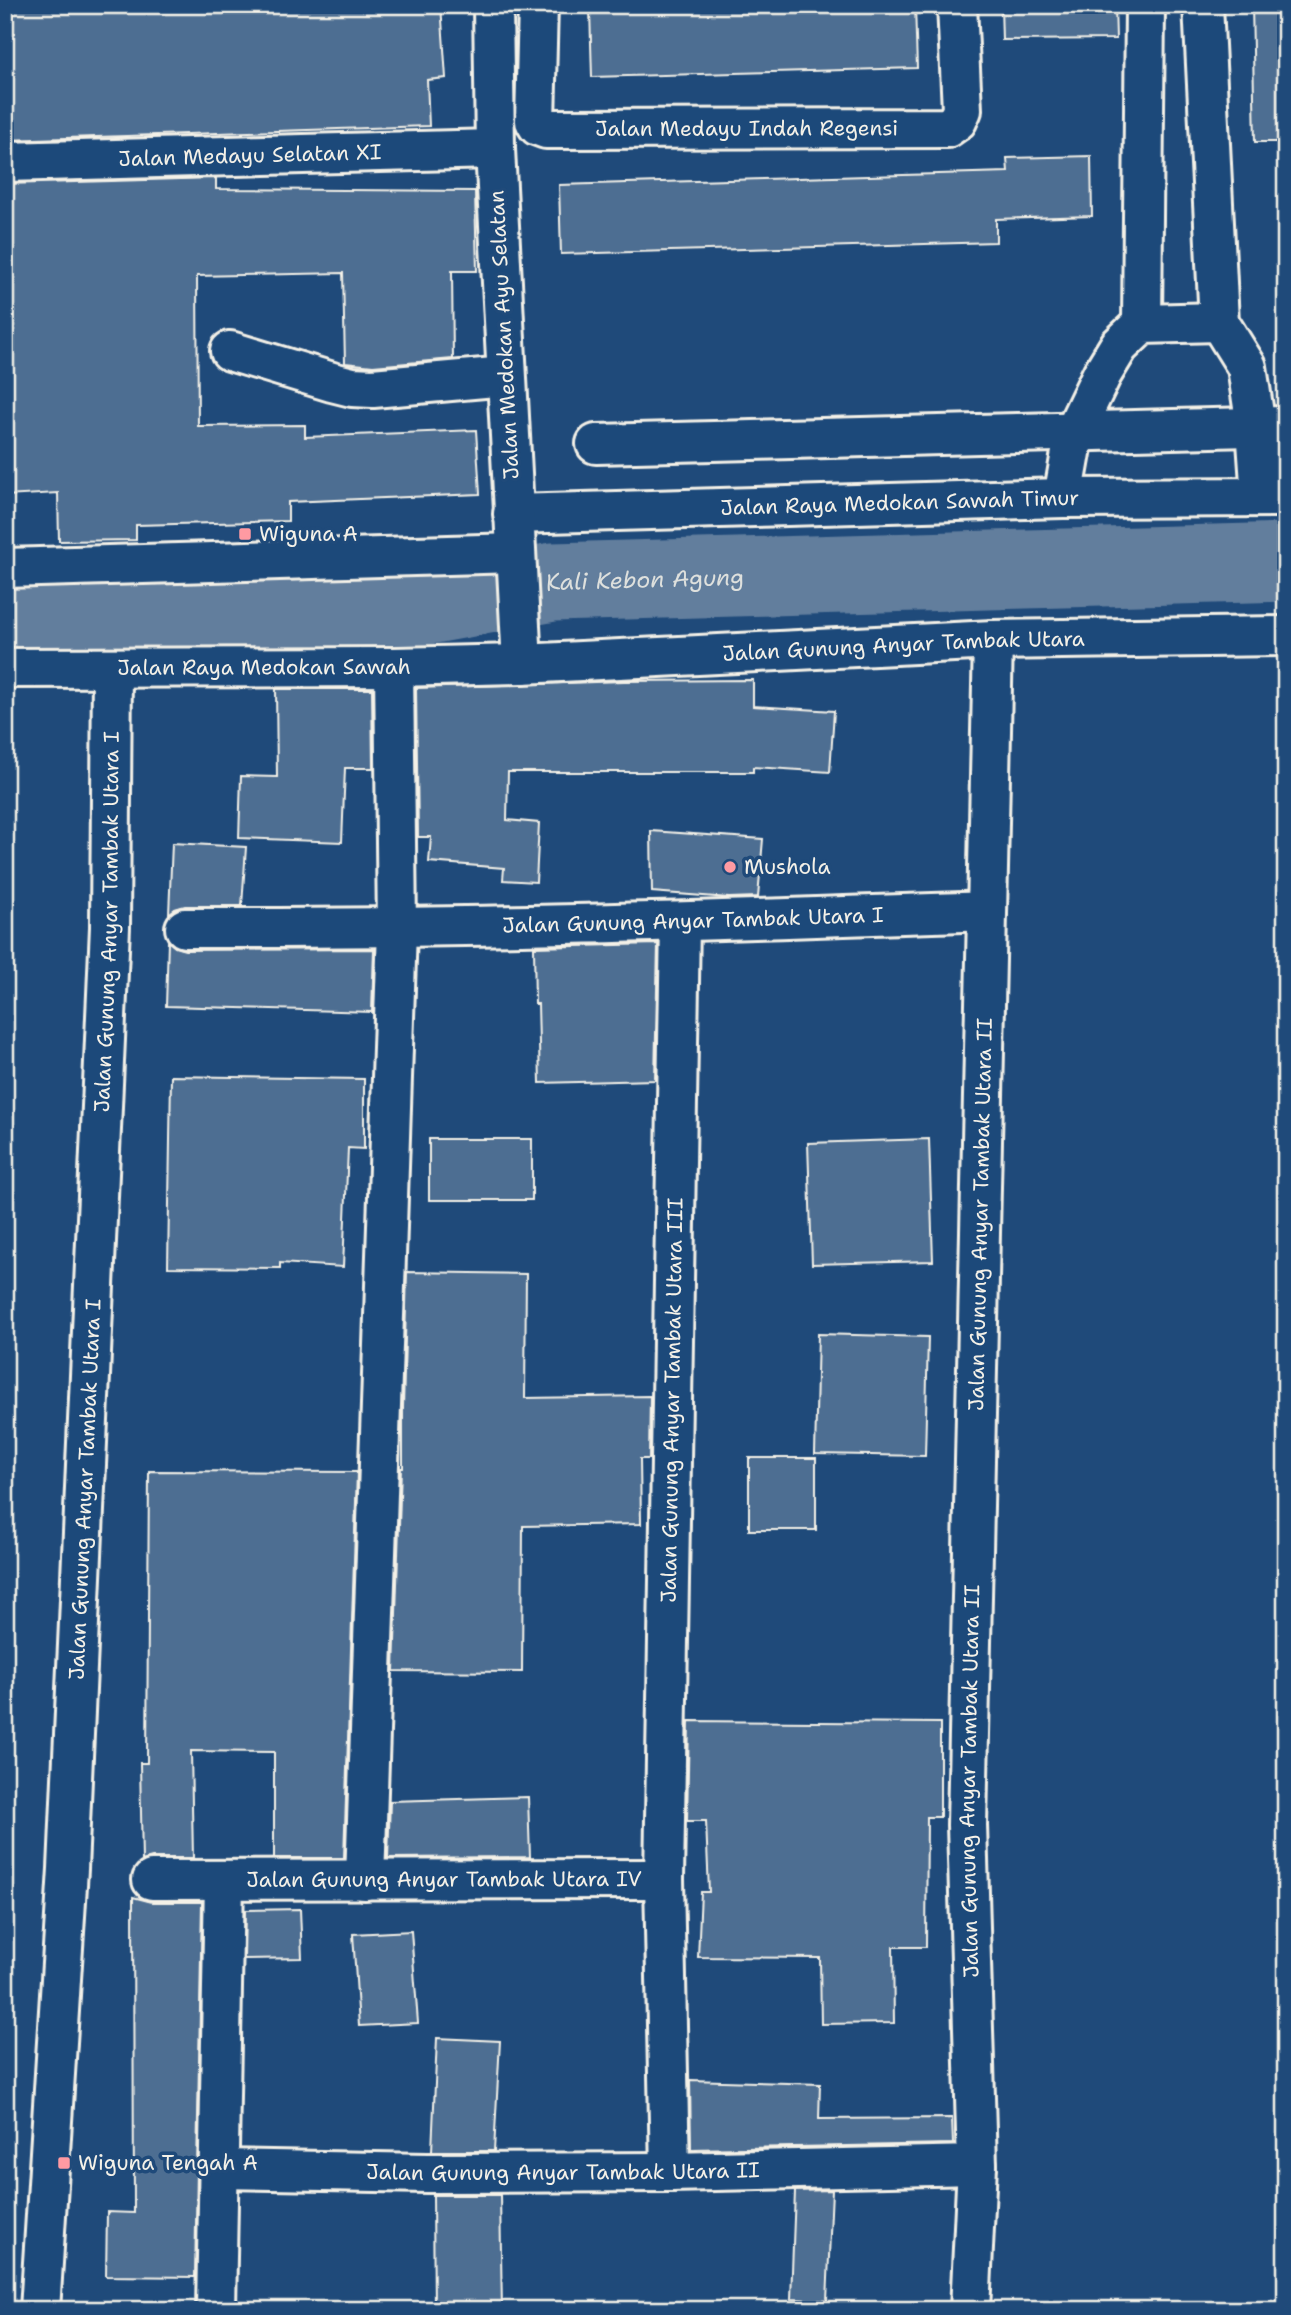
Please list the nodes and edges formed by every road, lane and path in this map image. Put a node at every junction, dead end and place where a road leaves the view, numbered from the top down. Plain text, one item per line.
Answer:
1 (493, 5) edge
2 (538, 5) edge
3 (957, 5) edge
4 (1145, 5) edge
5 (1203, 5) edge
6 (495, 149) junction
7 (5, 162) edge
8 (1219, 322) junction
9 (1142, 324) junction
10 (230, 351) dead end
11 (506, 376) junction
12 (1271, 426) edge
13 (1075, 430) junction
14 (596, 444) dead end
15 (1273, 497) edge
16 (1063, 498) junction
17 (513, 514) junction
18 (516, 557) junction
19 (5, 568) edge
20 (1286, 636) edge
21 (993, 640) junction
22 (521, 655) junction
23 (5, 667) edge
24 (394, 667) junction
25 (111, 668) junction
26 (987, 911) junction
27 (680, 923) junction
28 (185, 928) dead end
29 (397, 929) junction
30 (664, 1879) junction
31 (152, 1880) dead end
32 (224, 1880) junction
33 (365, 1880) junction
34 (976, 2165) junction
35 (220, 2169) junction
36 (670, 2172) junction
37 (40, 2310) edge
38 (216, 2310) edge
39 (970, 2310) edge

1 - 6 street, Jalan Medokan Ayu Selatan
2 - 3 street, Jalan Medayu Indah Regensi
4 - 9 street
5 - 8 street
6 - 7 street, Jalan Medayu Selatan XI
6 - 11 street, Jalan Medokan Ayu Selatan
8 - 9 street
8 - 12 street
9 - 13 street
10 - 11 street
11 - 17 street, Jalan Medokan Ayu Selatan
12 - 13 street
12 - 15 street
13 - 14 street
13 - 16 street
15 - 16 street, Jalan Raya Medokan Sawah Timur
16 - 17 street, Jalan Raya Medokan Sawah Timur
17 - 18 street, Jalan Medokan Ayu Selatan
18 - 19 street
18 - 22 street, Jalan Medokan Ayu Selatan
20 - 21 street, Jalan Gunung Anyar Tambak Utara
21 - 22 street, Jalan Gunung Anyar Tambak Utara
21 - 26 street, Jalan Gunung Anyar Tambak Utara II
22 - 24 street, Jalan Raya Medokan Sawah
23 - 25 street, Jalan Raya Medokan Sawah
24 - 25 street, Jalan Raya Medokan Sawah
24 - 29 street
25 - 37 street, Jalan Gunung Anyar Tambak Utara I
26 - 27 street, Jalan Gunung Anyar Tambak Utara I
26 - 34 street, Jalan Gunung Anyar Tambak Utara II
27 - 29 street, Jalan Gunung Anyar Tambak Utara I
27 - 30 street, Jalan Gunung Anyar Tambak Utara III
28 - 29 street, Jalan Gunung Anyar Tambak Utara I
29 - 33 street
30 - 33 street, Jalan Gunung Anyar Tambak Utara IV
30 - 36 street, Jalan Gunung Anyar Tambak Utara III
31 - 32 street, Jalan Gunung Anyar Tambak Utara IV
32 - 33 street, Jalan Gunung Anyar Tambak Utara IV
32 - 35 street, Jalan Gunung Anyar Tambak Utara IV
34 - 36 street, Jalan Gunung Anyar Tambak Utara II
34 - 39 street
35 - 36 street, Jalan Gunung Anyar Tambak Utara II
35 - 38 street, Jalan Gunung Anyar Tambak Utara IV

